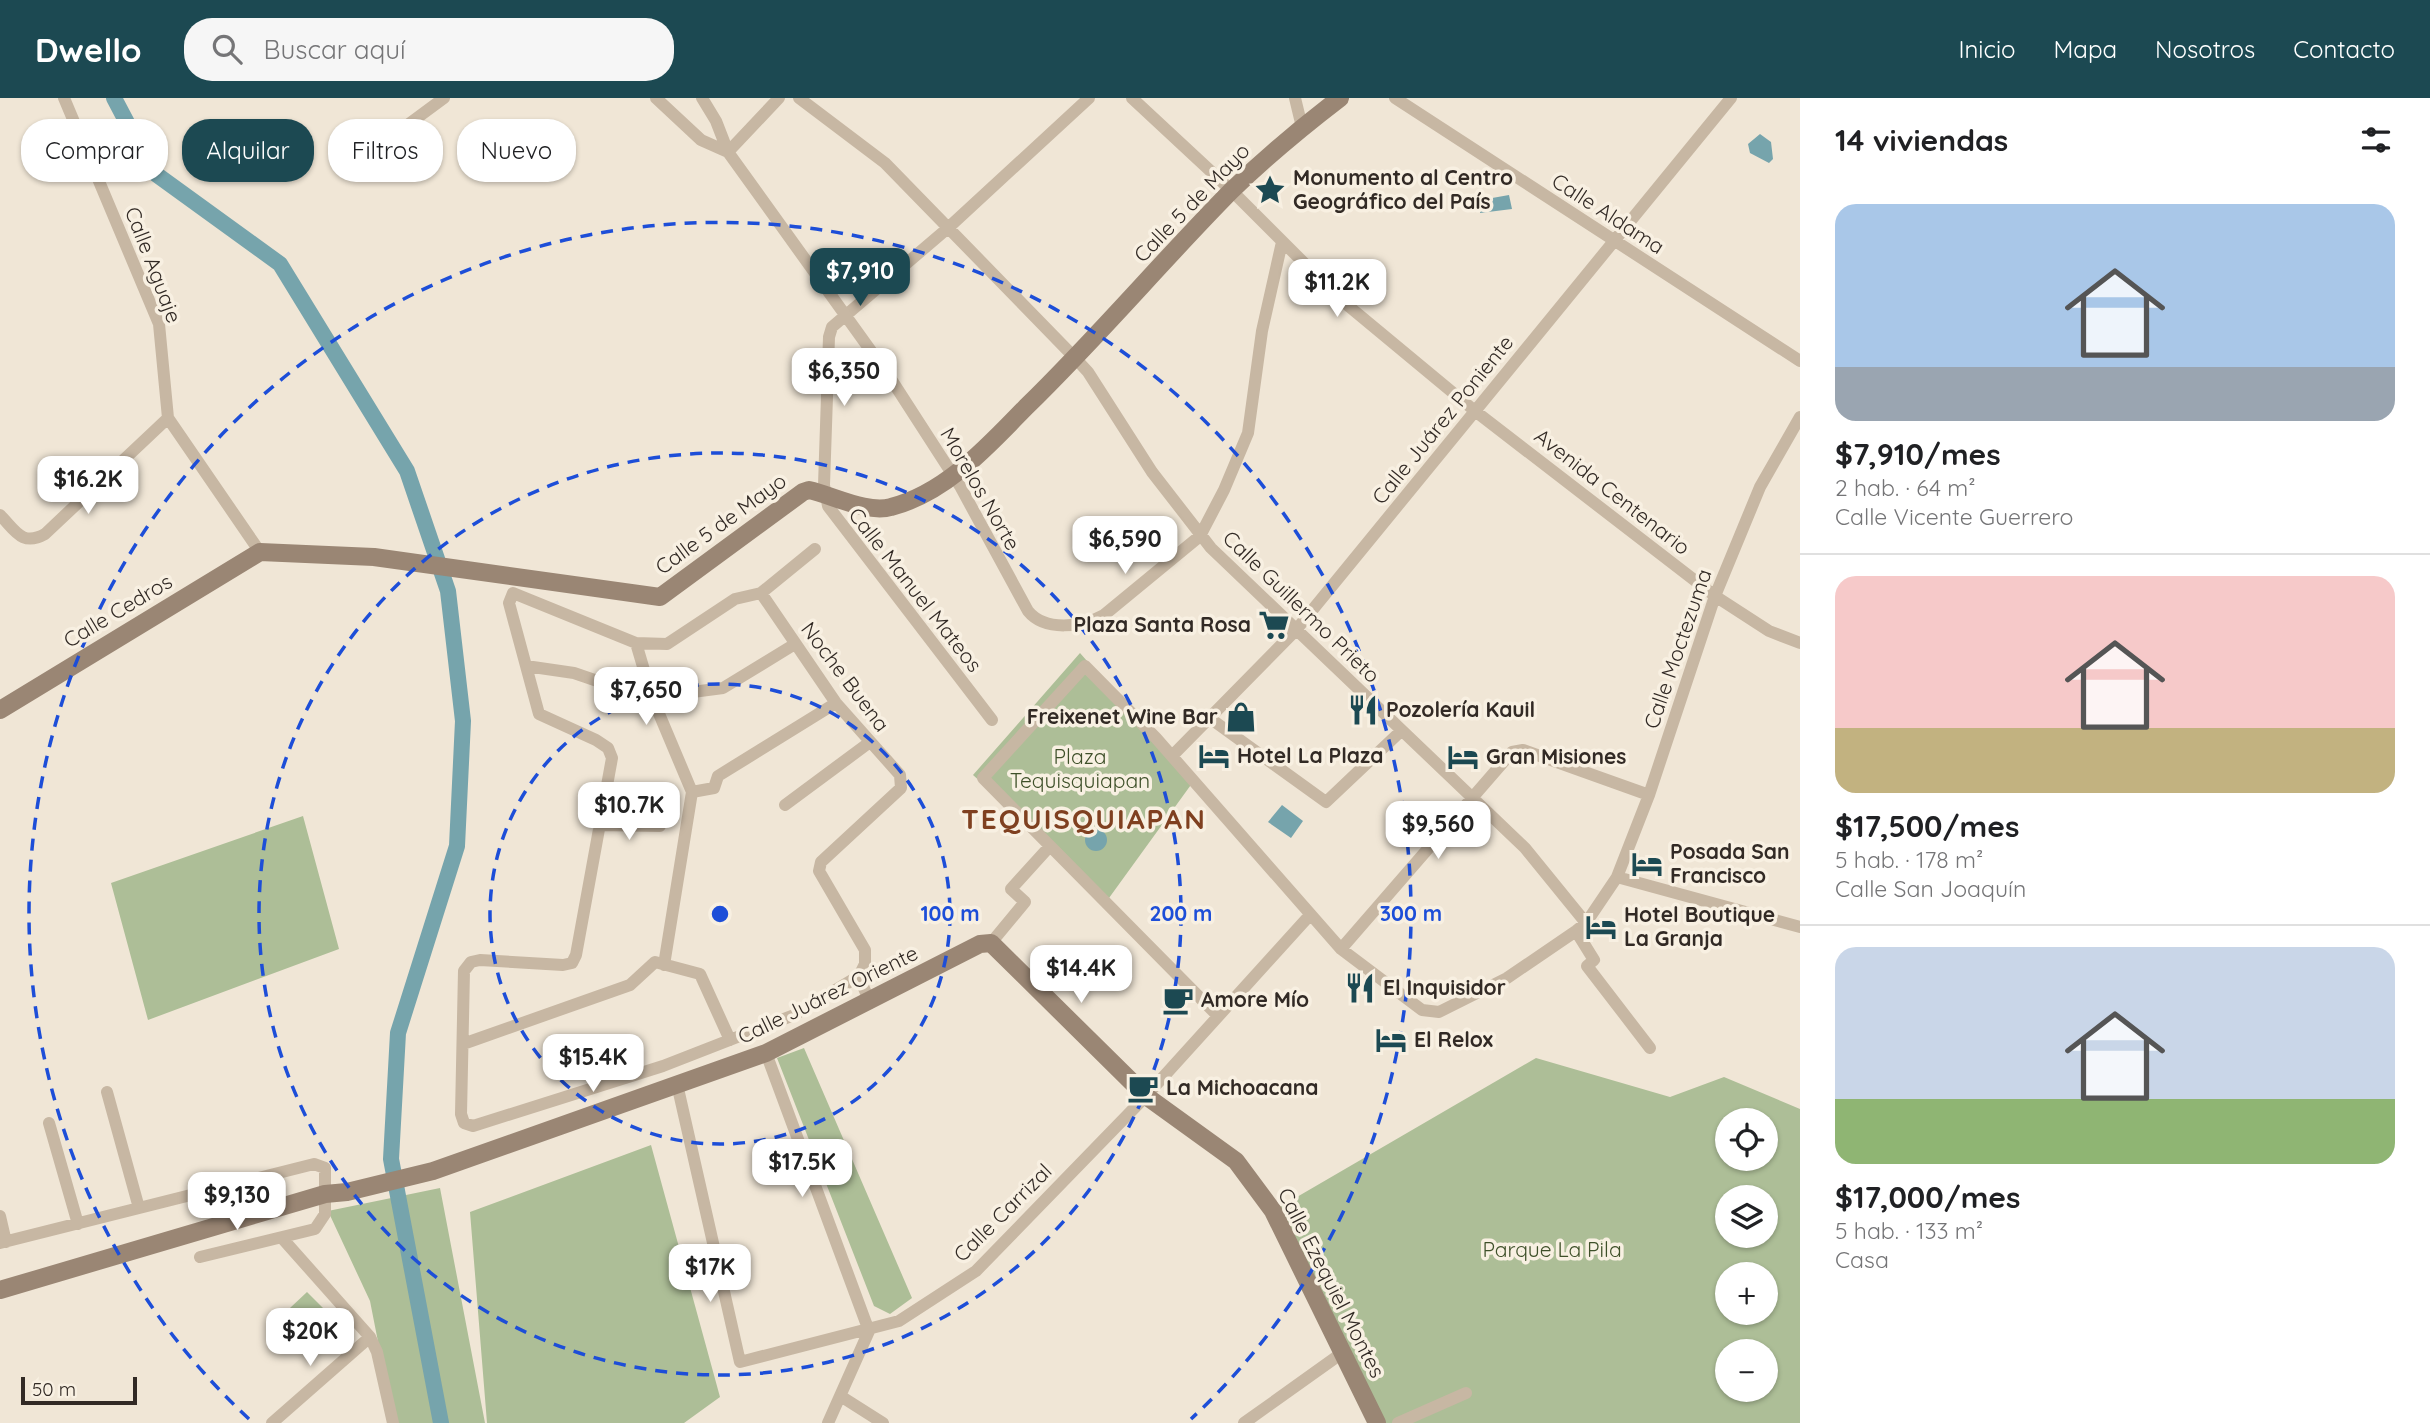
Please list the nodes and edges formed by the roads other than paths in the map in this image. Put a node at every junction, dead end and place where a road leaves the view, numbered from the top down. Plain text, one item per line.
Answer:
1 (64, 98) edge
2 (443, 98) edge
3 (656, 98) edge
4 (702, 98) edge
5 (779, 98) edge
6 (799, 98) edge
7 (1089, 98) edge
8 (1132, 98) edge
9 (1295, 98) edge
10 (1340, 98) edge
11 (1395, 98) edge
12 (1731, 98) edge
13 (415, 119) edge
14 (1302, 127) junction
15 (728, 152) junction
16 (1232, 191) junction
17 (948, 228) junction
18 (1282, 242) junction
19 (1614, 242) junction
20 (845, 316) junction
21 (1076, 359) junction
22 (1800, 361) edge
23 (1475, 411) junction
24 (1800, 416) edge
25 (168, 418) junction
26 (952, 475) junction
27 (826, 495) junction
28 (0, 515) edge
29 (1200, 536) junction
30 (815, 549) dead end
31 (260, 552) junction
32 (761, 593) junction
33 (1716, 596) junction
34 (1296, 630) junction
35 (636, 643) junction
36 (1800, 643) edge
37 (794, 644) junction
38 (526, 666) junction
39 (652, 697) junction
40 (836, 703) junction
41 (0, 710) edge
42 (1211, 719) junction
43 (992, 720) dead end
44 (1401, 731) junction
45 (870, 742) junction
46 (1172, 756) junction
47 (692, 792) junction
48 (1649, 795) junction
49 (1471, 797) junction
50 (785, 805) dead end
51 (598, 825) junction
52 (660, 826) dead end
53 (1050, 846) junction
54 (1617, 877) junction
55 (1310, 915) junction
56 (1800, 926) edge
57 (1581, 927) junction
58 (990, 943) junction
59 (1341, 949) junction
60 (659, 964) junction
61 (859, 976) junction
62 (870, 1003) junction
63 (1218, 1016) junction
64 (730, 1040) junction
65 (463, 1044) junction
66 (1650, 1048) dead end
67 (766, 1053) junction
68 (677, 1084) junction
69 (107, 1092) dead end
70 (1146, 1096) junction
71 (49, 1123) dead end
72 (325, 1194) junction
73 (139, 1208) junction
74 (0, 1216) edge
75 (78, 1224) junction
76 (282, 1238) junction
77 (3, 1242) edge
78 (200, 1257) dead end
79 (0, 1290) edge
80 (869, 1331) junction
81 (370, 1337) junction
82 (1342, 1353) junction
83 (1466, 1393) dead end
84 (842, 1397) junction
85 (272, 1423) edge
86 (393, 1423) edge
87 (828, 1423) edge
88 (883, 1423) edge
89 (1244, 1423) edge
90 (1377, 1423) edge
91 (1398, 1423) edge

1 - 25 street, Calle Aguaje
2 - 13 street
3 - 15 street, Morelos Norte
4 - 15 street
5 - 15 street
6 - 17 street, Calle Guillermo Prieto
7 - 17 street
8 - 16 street, Avenida Centenario
9 - 14 street
10 - 14 street, Calle 5 de Mayo
11 - 19 street, Calle Aldama
12 - 19 street, Calle Juárez Poniente
14 - 16 street, Calle 5 de Mayo
15 - 20 street, Morelos Norte
16 - 18 street, Avenida Centenario
16 - 21 street, Calle 5 de Mayo
17 - 20 street
17 - 21 street, Calle Guillermo Prieto
18 - 23 street, Avenida Centenario
18 - 29 street
19 - 22 street, Calle Aldama
19 - 23 street, Calle Juárez Poniente
20 - 26 street, Morelos Norte
20 - 27 street, Calle Manuel Mateos
21 - 26 street, Calle 5 de Mayo
21 - 29 street, Calle Guillermo Prieto
23 - 33 street, Avenida Centenario
23 - 34 street, Calle Juárez Poniente
24 - 33 street, Calle Moctezuma
25 - 28 street
25 - 31 street, Calle Aguaje
26 - 27 street, Calle 5 de Mayo
26 - 29 street, Morelos Norte
27 - 31 street, Calle 5 de Mayo
27 - 43 street, Calle Manuel Mateos
29 - 34 street, Calle Guillermo Prieto
30 - 32 street
31 - 41 street, Calle Cedros
32 - 35 street
32 - 37 street, Noche Buena
33 - 36 street, Avenida Centenario
33 - 48 street, Calle Moctezuma
34 - 42 street, Calle Juárez Poniente
34 - 44 street, Calle Guillermo Prieto
35 - 38 street
35 - 39 street
37 - 39 street
37 - 40 street, Noche Buena
38 - 39 street
38 - 51 street
39 - 47 street
40 - 45 street, Noche Buena
40 - 47 street
42 - 44 street
42 - 46 street, Calle Juárez Poniente
44 - 49 street, Calle Guillermo Prieto
45 - 50 street
45 - 61 street, Noche Buena
46 - 53 street
46 - 55 street
47 - 60 street
48 - 49 street
48 - 54 street, Calle Moctezuma
49 - 57 street, Calle Guillermo Prieto
49 - 59 street
51 - 52 street
51 - 65 street
53 - 58 street
53 - 63 street
54 - 56 street
54 - 57 street, Calle Moctezuma
55 - 59 street
55 - 63 street, Calle Carrizal
57 - 59 street
57 - 66 street, Calle Guillermo Prieto
58 - 62 street, Calle Juárez Oriente
58 - 70 street, Calle Ezequiel Montes
60 - 64 street
60 - 65 street
61 - 62 street, Noche Buena
61 - 64 street
62 - 67 street, Calle Juárez Oriente
63 - 70 street, Calle Carrizal
64 - 65 street
67 - 68 street, Calle Juárez Oriente
67 - 80 street
68 - 72 street, Calle Juárez Oriente
68 - 80 street, Calle Carrizal
69 - 73 street
70 - 80 street, Calle Carrizal
70 - 82 street, Calle Ezequiel Montes
71 - 75 street
72 - 73 street
72 - 76 street
72 - 79 street, Calle Juárez Oriente
73 - 75 street
74 - 77 street
75 - 77 street
76 - 78 street
76 - 81 street
80 - 84 street
81 - 85 street
81 - 86 street
82 - 89 street
82 - 90 street, Calle Ezequiel Montes
83 - 91 street
84 - 87 street
84 - 88 street

